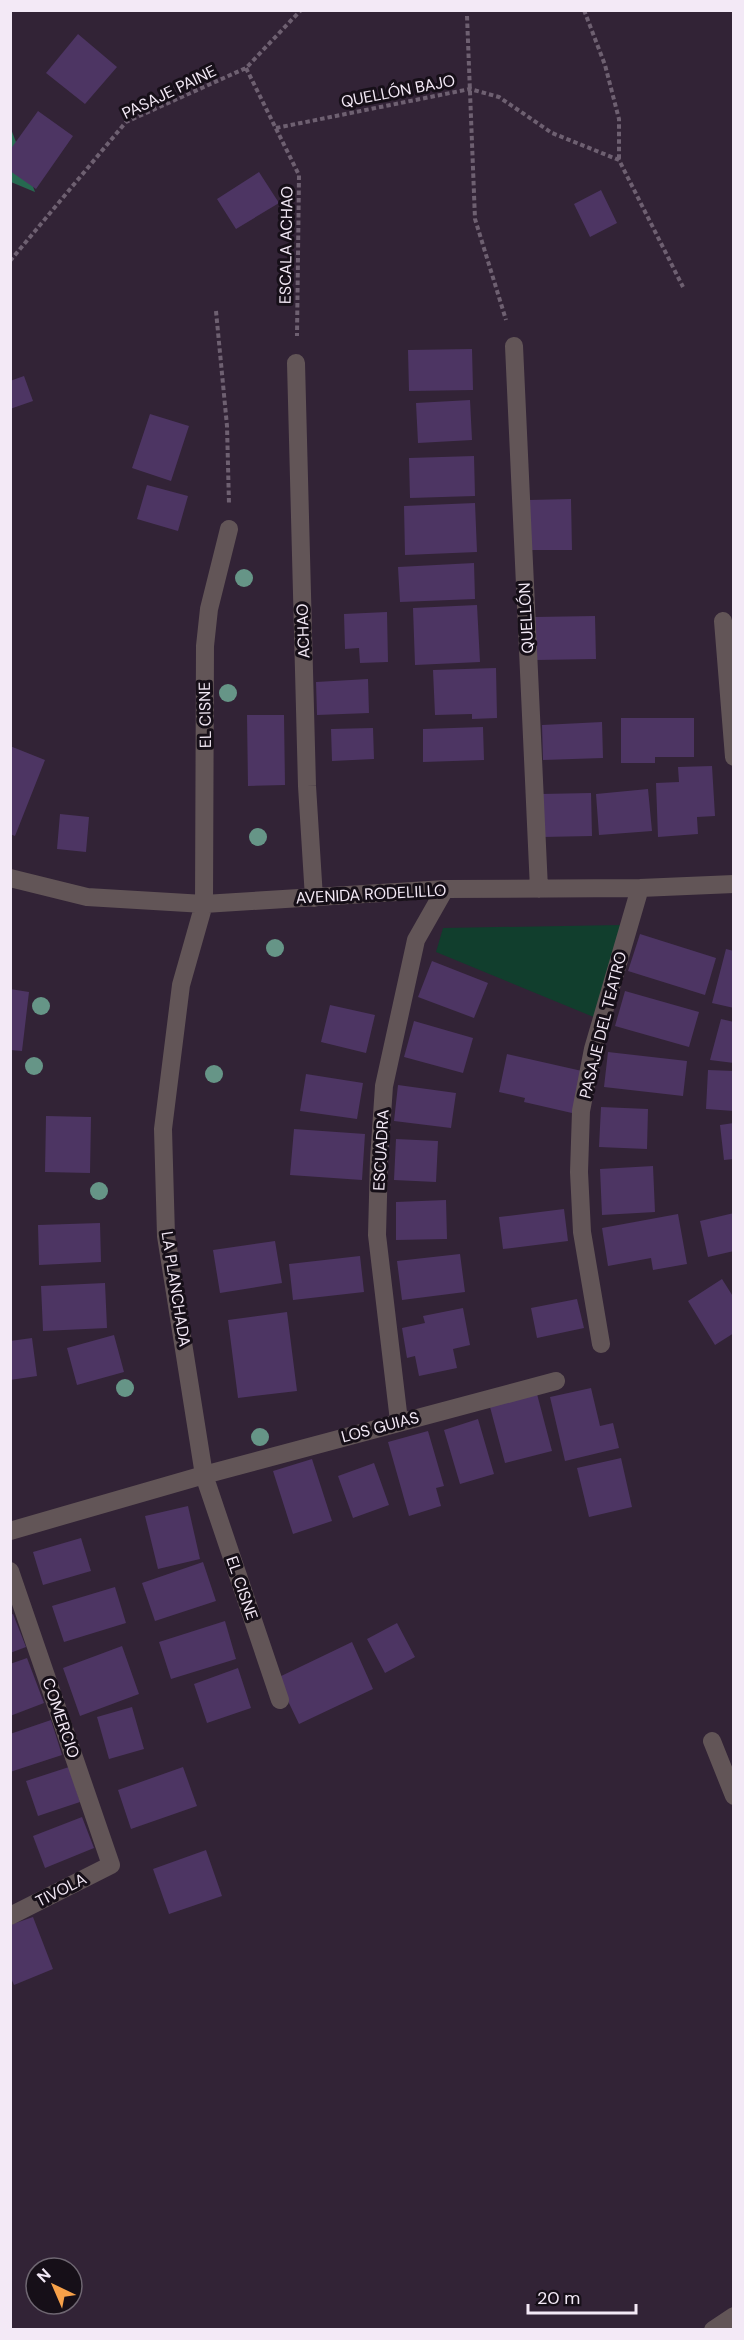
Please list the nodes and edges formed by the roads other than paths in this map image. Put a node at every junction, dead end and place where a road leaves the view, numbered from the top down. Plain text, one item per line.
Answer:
1 (514, 346) road end
2 (296, 363) road end
3 (229, 529) road end
4 (723, 621) dead end
5 (734, 757) edge
6 (10, 878) edge
7 (734, 884) edge
8 (640, 888) junction
9 (445, 889) junction
10 (539, 889) junction
11 (314, 898) junction
12 (204, 904) junction
13 (601, 1344) dead end
14 (556, 1381) dead end
15 (399, 1421) junction
16 (204, 1475) junction
17 (10, 1531) edge
18 (10, 1571) edge
19 (280, 1700) dead end
20 (712, 1741) dead end
21 (734, 1796) edge
22 (111, 1865) joint
23 (10, 1916) edge
24 (734, 2316) edge
25 (713, 2330) edge

1 - 10 street, QUELLÓN
2 - 11 street, ACHAO
3 - 12 street, EL CISNE
4 - 5 street
6 - 12 street, AVENIDA RODELILLO
7 - 8 street, AVENIDA RODELILLO
8 - 10 street, AVENIDA RODELILLO
8 - 13 street, PASAJE DEL TEATRO
9 - 10 street, AVENIDA RODELILLO
9 - 11 street, AVENIDA RODELILLO
9 - 15 street, ESCUADRA
11 - 12 street, AVENIDA RODELILLO
12 - 16 street, LA PLANCHADA
14 - 15 street, LOS GUIAS
15 - 16 street, LOS GUIAS
16 - 17 street
16 - 19 street, EL CISNE
18 - 22 street, COMERCIO
20 - 21 street
22 - 23 street, TIVOLA
24 - 25 street

